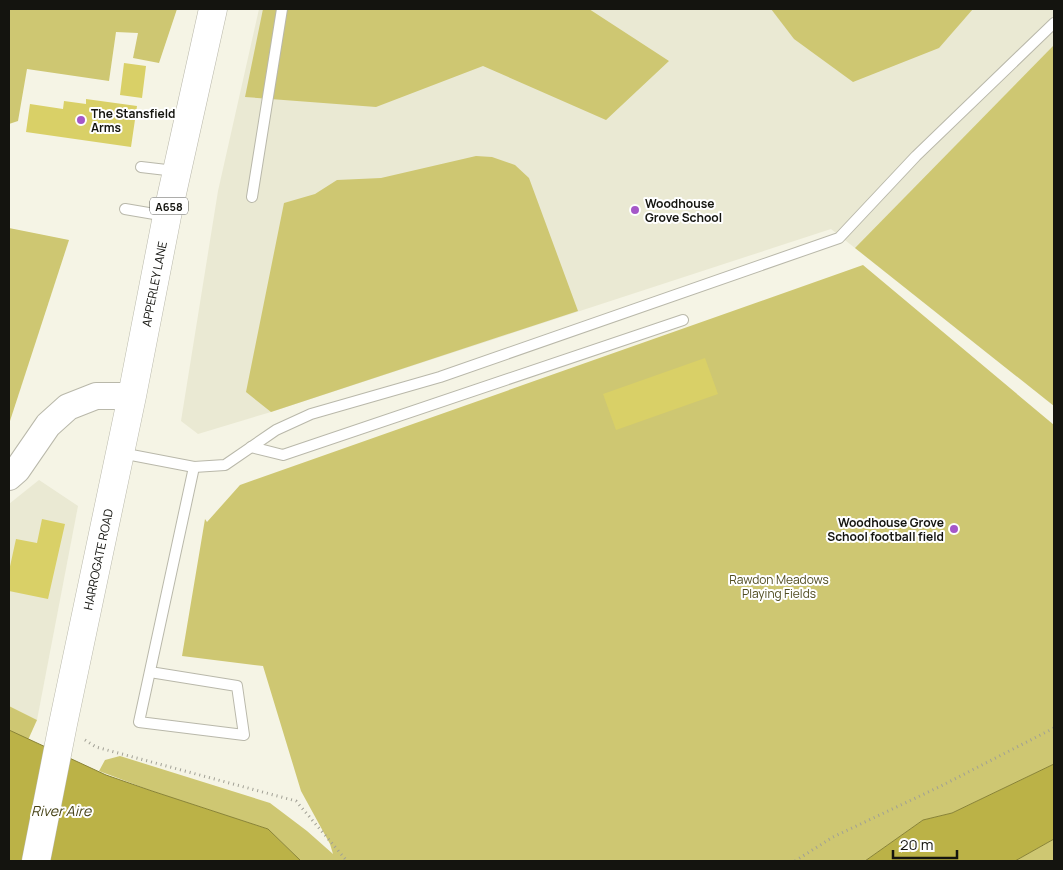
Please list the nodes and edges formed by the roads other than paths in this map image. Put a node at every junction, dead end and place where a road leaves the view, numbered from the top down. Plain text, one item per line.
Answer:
1 (282, 9) edge
2 (212, 14) edge
3 (1054, 23) edge
4 (141, 166) dead end
5 (177, 172) junction
6 (252, 197) dead end
7 (125, 208) dead end
8 (167, 216) junction
9 (683, 320) dead end
10 (132, 396) junction
11 (251, 447) junction
12 (120, 452) junction
13 (194, 467) junction
14 (9, 477) edge
15 (150, 672) junction
16 (36, 861) edge

1 - 6 lane
2 - 5 highway, APPERLEY LANE / A658
3 - 11 lane
4 - 5 lane
5 - 8 highway, APPERLEY LANE / A658
7 - 8 lane
8 - 10 highway, APPERLEY LANE / A658
9 - 11 lane
10 - 12 highway, HARROGATE ROAD / A658
10 - 14 street
11 - 13 lane
12 - 13 lane
12 - 16 highway, HARROGATE ROAD / A658
13 - 15 lane
15 - 15 lane

